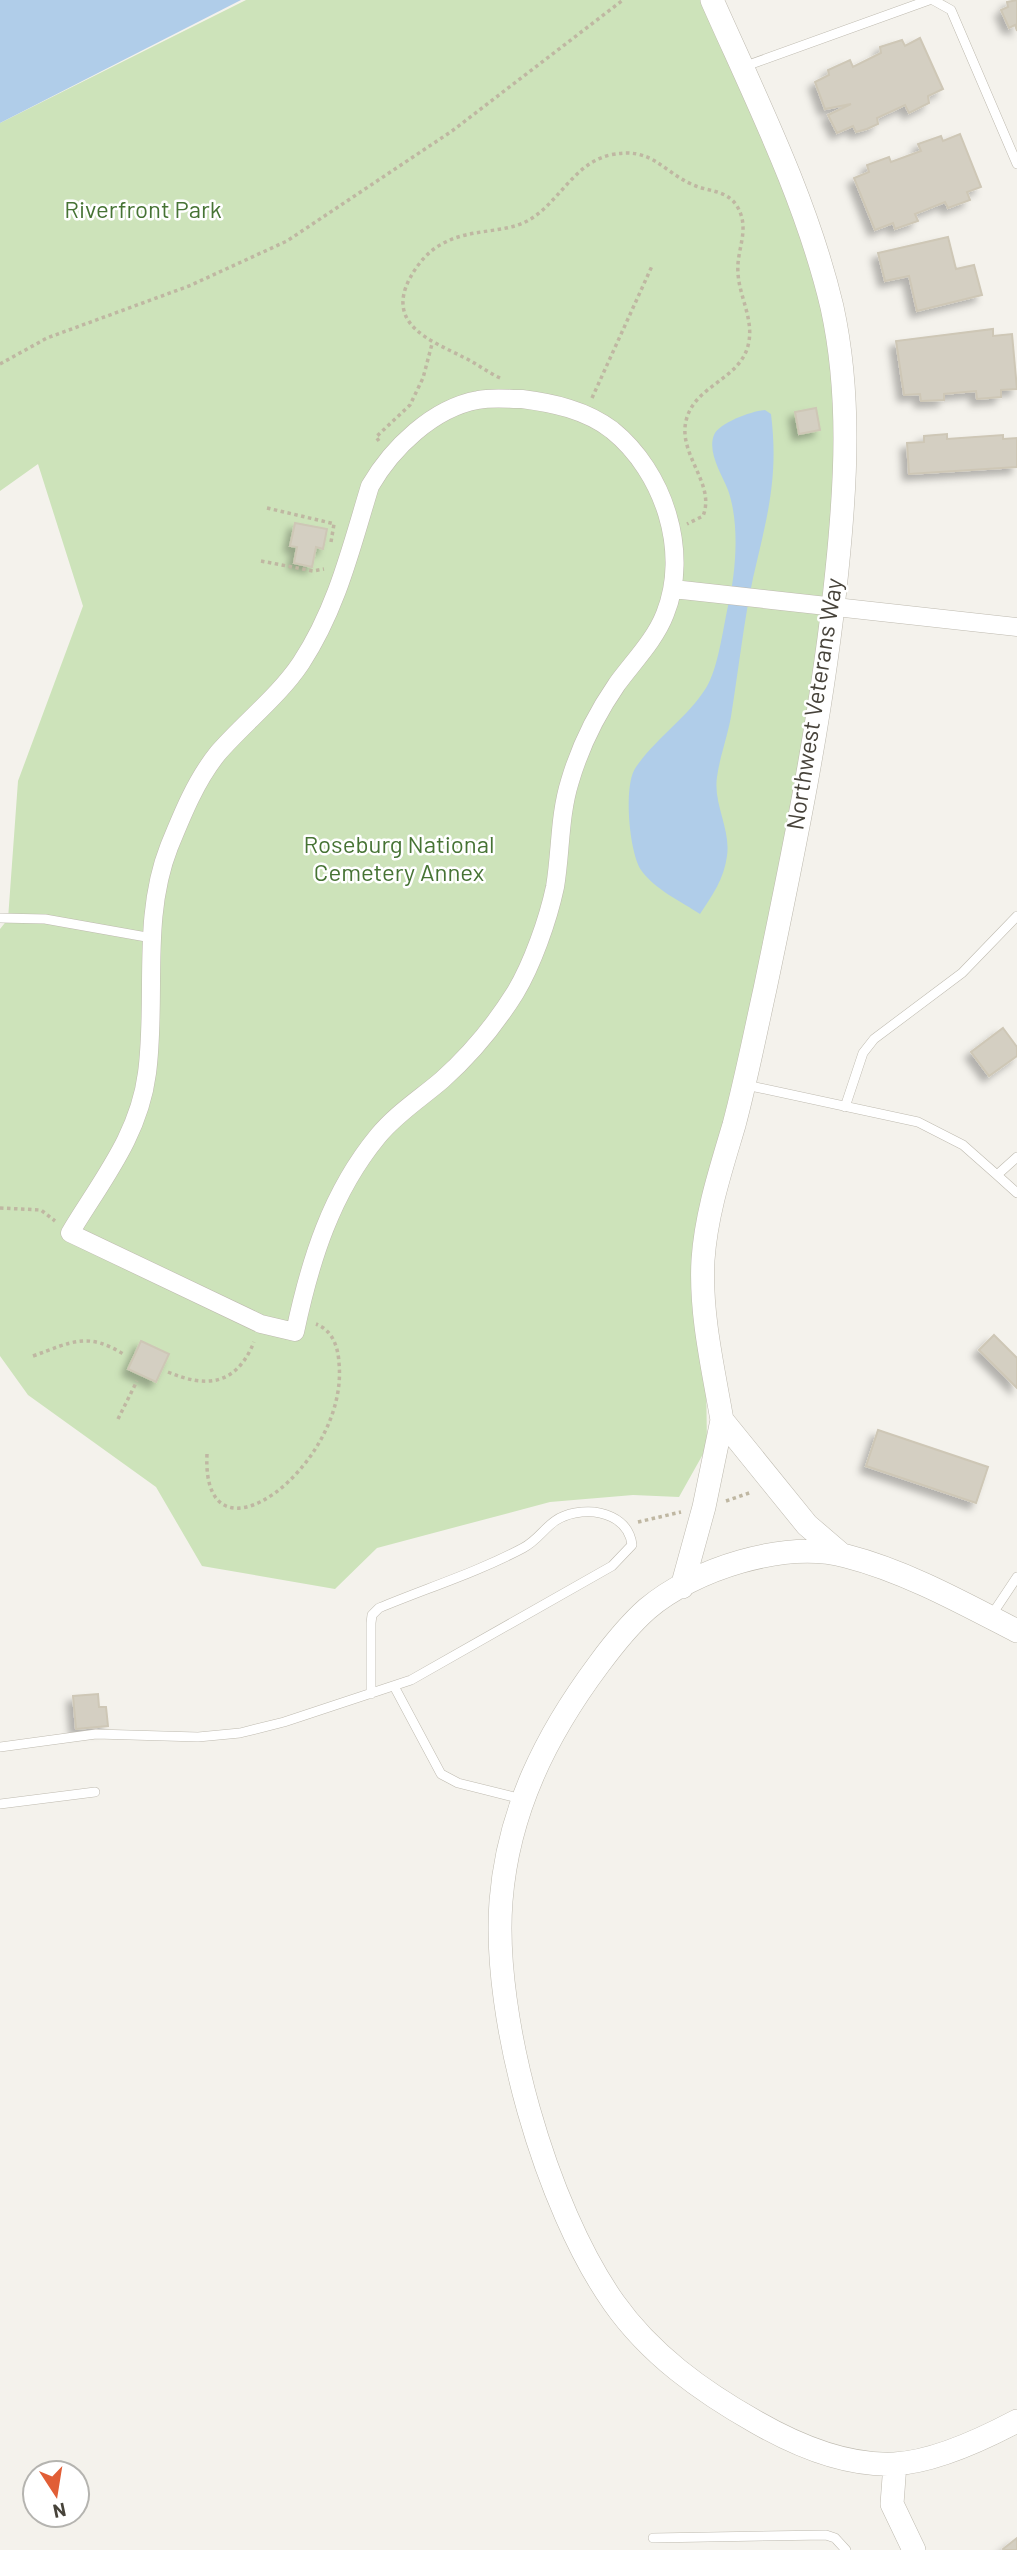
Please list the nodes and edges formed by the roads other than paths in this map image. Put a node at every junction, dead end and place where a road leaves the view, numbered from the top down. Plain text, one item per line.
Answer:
1 (712, 0) edge
2 (931, 0) edge
3 (742, 68) junction
4 (1017, 164) edge
5 (673, 589) junction
6 (833, 608) junction
7 (1017, 626) edge
8 (1017, 916) edge
9 (0, 918) edge
10 (152, 938) junction
11 (744, 1085) junction
12 (845, 1107) junction
13 (1017, 1157) edge
14 (997, 1175) junction
15 (1017, 1194) edge
16 (722, 1420) junction
17 (842, 1555) junction
18 (1017, 1577) edge
19 (682, 1587) junction
20 (990, 1617) junction
21 (1017, 1631) edge
22 (395, 1688) junction
23 (371, 1694) junction
24 (0, 1747) edge
25 (95, 1792) dead end
26 (522, 1799) junction
27 (0, 1804) edge
28 (1017, 2421) edge
29 (895, 2464) junction
30 (653, 2538) dead end
31 (846, 2550) edge
32 (914, 2550) edge

1 - 3 street, Northwest Veterans Way
2 - 3 lane
2 - 4 lane
3 - 6 street, Northwest Veterans Way
5 - 6 street
5 - 10 street
5 - 10 street
6 - 7 street
6 - 11 street, Northwest Veterans Way
8 - 12 lane
9 - 10 lane
11 - 12 lane
11 - 16 street, Northwest Veterans Way
12 - 14 lane
13 - 14 lane
14 - 15 lane
16 - 17 street
16 - 19 street, Northwest Veterans Way
17 - 19 street
17 - 20 street
18 - 20 lane
19 - 26 street
20 - 21 street
22 - 23 lane
22 - 23 lane
22 - 26 lane
23 - 24 lane
25 - 27 lane
26 - 29 street
28 - 29 street
29 - 32 street
30 - 31 lane

